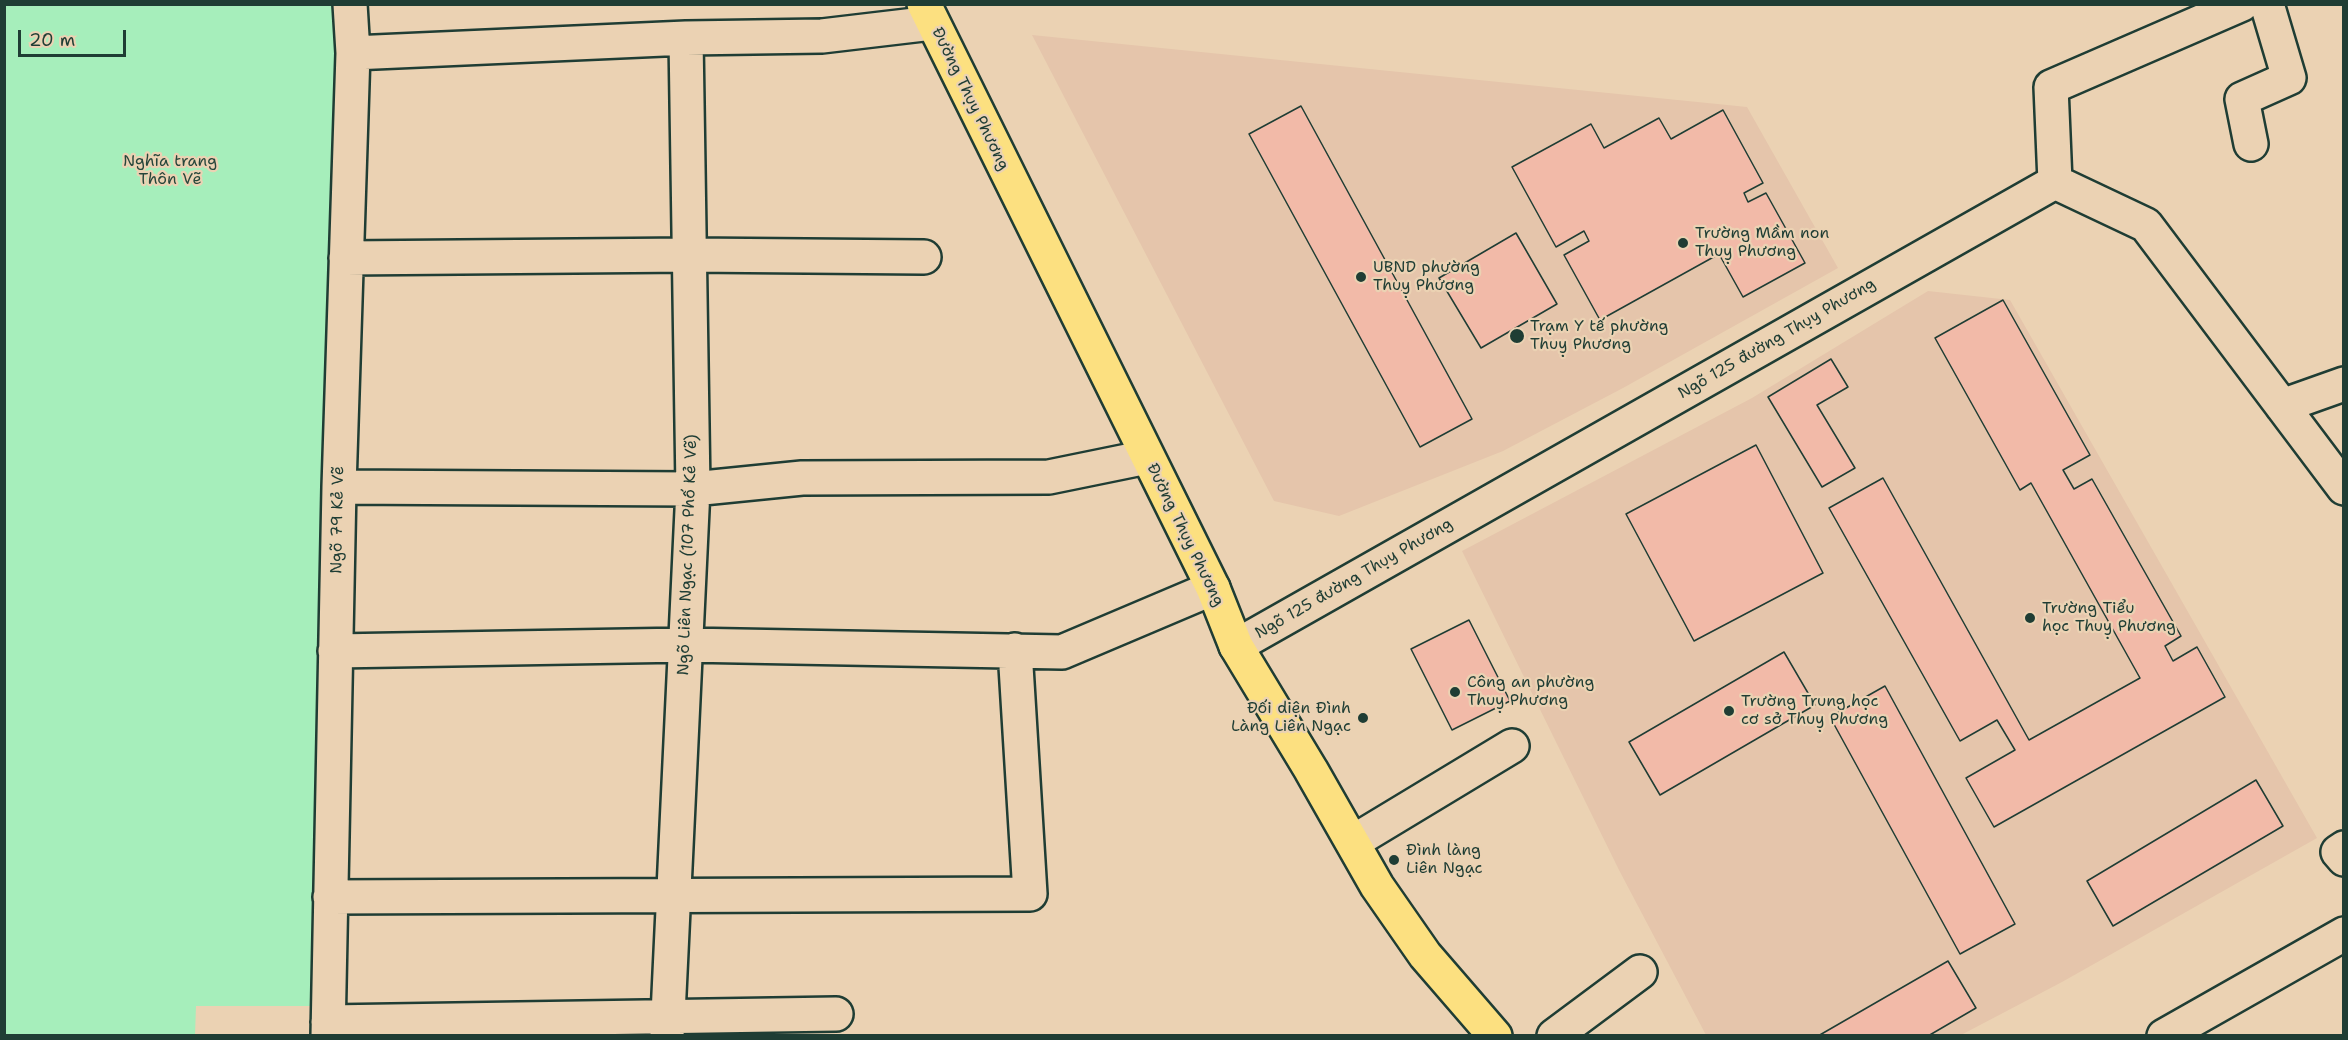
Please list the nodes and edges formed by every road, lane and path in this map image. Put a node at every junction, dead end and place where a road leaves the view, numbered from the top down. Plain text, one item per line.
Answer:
1 (350, 4) edge
2 (2242, 4) edge
3 (2267, 4) edge
4 (928, 14) edge
5 (686, 38) junction
6 (353, 53) junction
7 (2251, 144) dead end
8 (2055, 182) junction
9 (689, 255) junction
10 (924, 257) dead end
11 (346, 258) junction
12 (2343, 384) edge
13 (2282, 406) junction
14 (1147, 457) junction
15 (339, 487) junction
16 (2343, 488) edge
17 (693, 489) junction
18 (1213, 588) junction
19 (686, 645) junction
20 (1236, 646) junction
21 (1015, 650) junction
22 (335, 651) junction
23 (1512, 746) dead end
24 (1353, 842) junction
25 (2343, 848) edge
26 (2343, 860) edge
27 (674, 896) junction
28 (330, 897) junction
29 (2343, 934) edge
30 (1641, 972) dead end
31 (837, 1014) dead end
32 (667, 1026) edge
33 (328, 1029) edge
34 (1495, 1035) edge
35 (1554, 1035) edge
36 (2164, 1035) edge

1 - 6 street, Ngõ 79 Kẻ Vẽ
2 - 8 street
3 - 7 street
4 - 5 street
4 - 14 main road, Đường Thụy Phương
5 - 6 street
5 - 9 street, Ngõ Liên Ngạc (107 Phố Kẻ Vẽ)
6 - 11 street, Ngõ 79 Kẻ Vẽ
8 - 13 street
8 - 20 street, Ngõ 125 đường Thụy Phương
9 - 10 street
9 - 11 street
9 - 17 street, Ngõ Liên Ngạc (107 Phố Kẻ Vẽ)
11 - 15 street, Ngõ 79 Kẻ Vẽ
12 - 13 street
13 - 16 street
14 - 17 street
14 - 18 main road, Đường Thụy Phương
15 - 17 street
15 - 22 street, Ngõ 79 Kẻ Vẽ
17 - 19 street, Ngõ Liên Ngạc (107 Phố Kẻ Vẽ)
18 - 20 main road, Đường Thụy Phương
18 - 21 street
19 - 21 street
19 - 22 street
19 - 27 street, Ngõ Liên Ngạc (107 Phố Kẻ Vẽ)
20 - 24 main road, Đường Thụy Phương
21 - 27 street
22 - 28 street, Ngõ 79 Kẻ Vẽ
23 - 24 street
24 - 34 main road, Đường Thụy Phương
25 - 26 street
27 - 28 street
27 - 32 street, Ngõ Liên Ngạc (107 Phố Kẻ Vẽ)
28 - 33 street, Ngõ 79 Kẻ Vẽ
29 - 36 street
30 - 35 street
31 - 32 street
32 - 33 street

